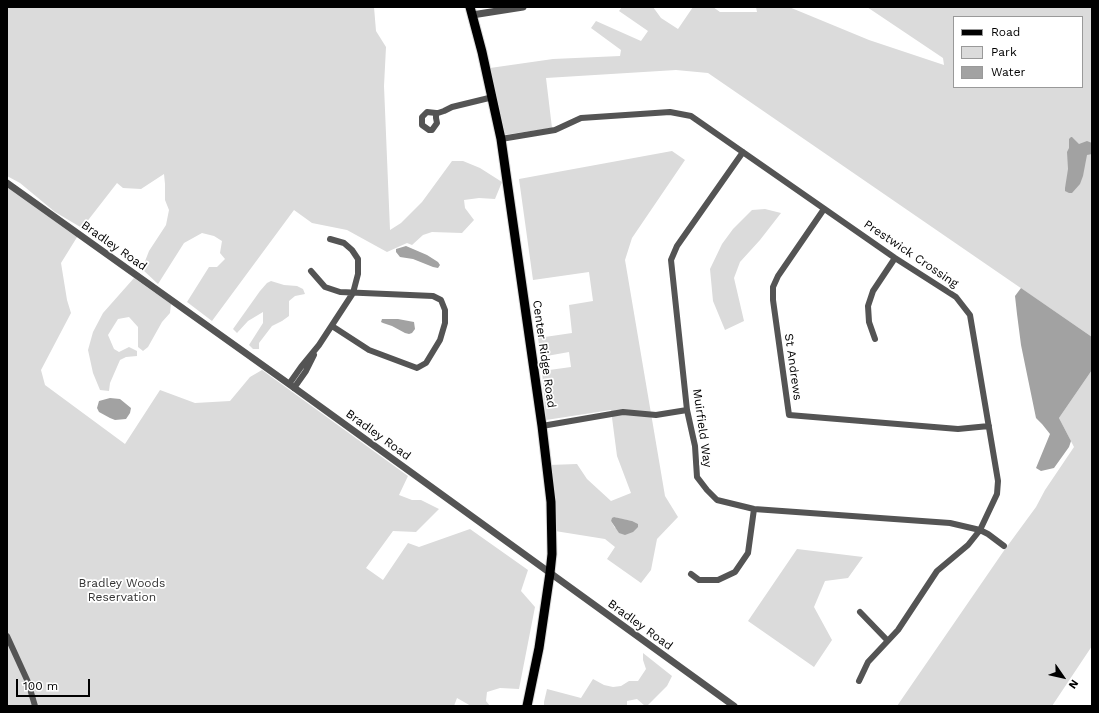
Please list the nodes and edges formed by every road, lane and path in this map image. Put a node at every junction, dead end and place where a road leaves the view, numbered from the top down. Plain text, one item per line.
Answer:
1 (523, 7) edge
2 (471, 11) edge
3 (493, 97) junction
4 (436, 113) dead end
5 (501, 139) junction
6 (743, 152) junction
7 (7, 183) edge
8 (824, 208) junction
9 (330, 239) dead end
10 (896, 258) junction
11 (311, 271) dead end
12 (353, 293) junction
13 (332, 326) junction
14 (875, 339) dead end
15 (292, 386) junction
16 (687, 410) junction
17 (542, 426) junction
18 (989, 426) junction
19 (754, 509) junction
20 (980, 530) junction
21 (1004, 546) dead end
22 (550, 573) junction
23 (691, 574) dead end
24 (860, 612) dead end
25 (7, 636) edge
26 (887, 640) junction
27 (859, 681) dead end
28 (35, 706) edge
29 (527, 706) edge
30 (734, 706) edge

1 - 2 street
2 - 3 main road, Center Ridge Road
3 - 4 street
3 - 5 main road, Center Ridge Road
5 - 6 street, Prestwick Crossing
5 - 17 main road, Center Ridge Road
6 - 8 street, Prestwick Crossing
6 - 16 street, Muirfield Way
7 - 15 street, Bradley Road
8 - 10 street, Prestwick Crossing
8 - 18 street, St Andrews
9 - 12 street
10 - 14 street
10 - 18 street, Prestwick Crossing
11 - 12 street
12 - 13 street
12 - 13 street
13 - 15 street
15 - 22 street, Bradley Road
16 - 17 street
16 - 19 street, Muirfield Way
17 - 22 main road, Center Ridge Road
18 - 20 street, Prestwick Crossing
19 - 20 street, Muirfield Way
19 - 23 street
20 - 21 street, Muirfield Way
20 - 26 street, Prestwick Crossing
22 - 29 main road, Center Ridge Road
22 - 30 street, Bradley Road
24 - 26 street
25 - 28 street
26 - 27 street, Prestwick Crossing

